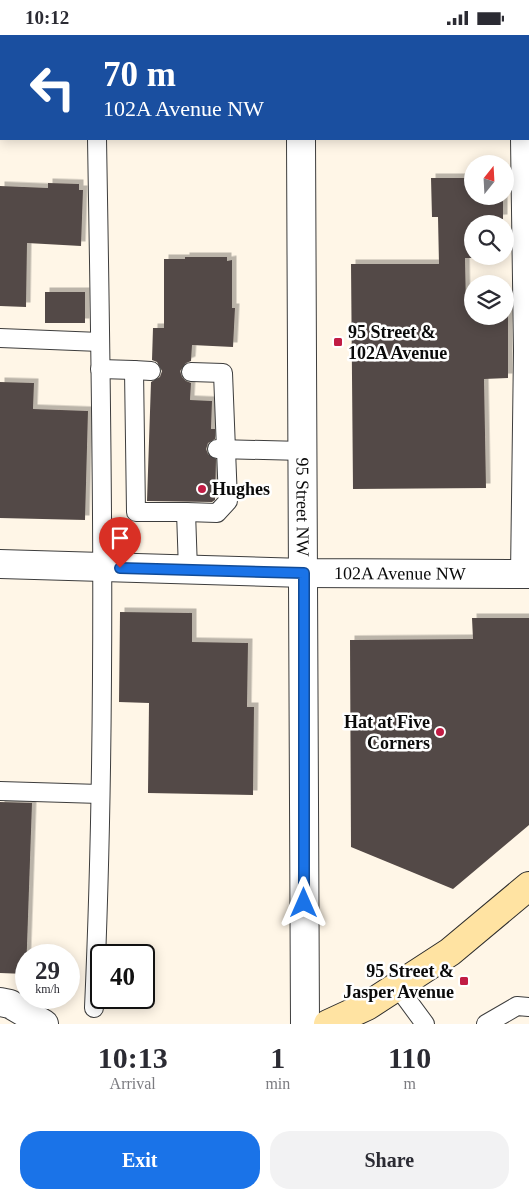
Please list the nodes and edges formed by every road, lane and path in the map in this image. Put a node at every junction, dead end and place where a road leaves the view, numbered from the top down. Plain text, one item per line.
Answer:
1 (97, 140) edge
2 (301, 140) edge
3 (520, 140) edge
4 (0, 338) edge
5 (100, 342) junction
6 (526, 351) edge
7 (100, 369) junction
8 (134, 371) junction
9 (152, 371) dead end
10 (191, 372) dead end
11 (221, 449) junction
12 (303, 451) junction
13 (186, 512) junction
14 (0, 564) edge
15 (102, 568) junction
16 (188, 570) junction
17 (304, 573) junction
18 (524, 574) edge
19 (0, 791) edge
20 (100, 794) junction
21 (527, 893) edge
22 (96, 944) edge
23 (397, 986) junction
24 (0, 1002) edge
25 (529, 1007) edge
26 (44, 1024) edge
27 (305, 1024) edge
28 (328, 1024) edge
29 (425, 1024) edge
30 (486, 1024) edge

1 - 5 lane
2 - 12 street, 95 Street NW
3 - 6 lane
4 - 5 lane
5 - 7 lane
6 - 18 lane
7 - 8 lane
7 - 15 lane
8 - 9 lane
8 - 13 lane
10 - 11 lane
11 - 12 lane
11 - 13 lane
12 - 17 street, 95 Street NW
13 - 16 lane
14 - 15 street, 102A Avenue NW
15 - 16 street, 102A Avenue NW
15 - 20 lane
16 - 17 street, 102A Avenue NW
17 - 18 street, 102A Avenue NW
17 - 27 street, 95 Street NW
19 - 20 lane
20 - 22 lane
21 - 23 main road
23 - 28 main road
23 - 29 lane
24 - 26 street
25 - 30 lane

